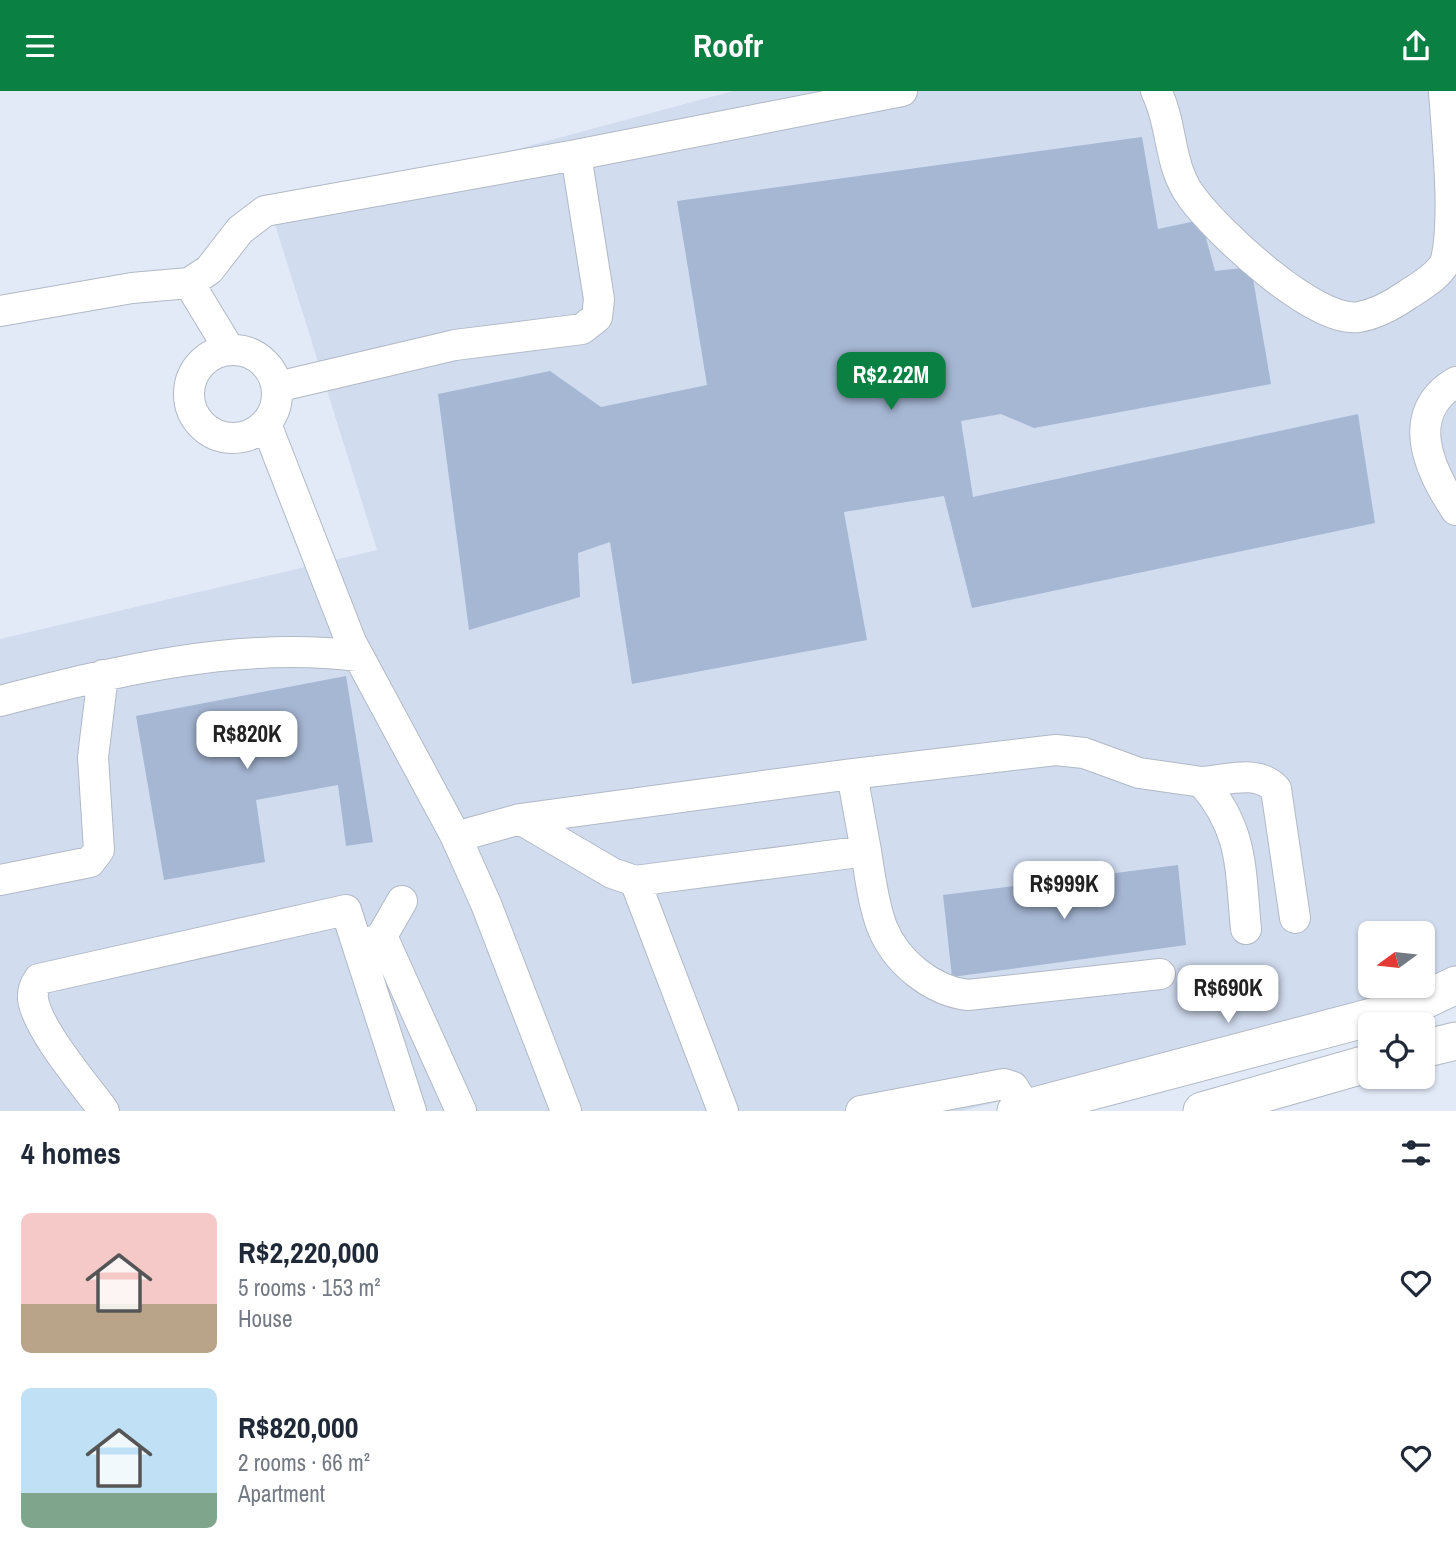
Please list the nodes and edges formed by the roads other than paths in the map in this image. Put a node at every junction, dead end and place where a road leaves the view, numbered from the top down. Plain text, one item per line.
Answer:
1 (902, 91) edge
2 (1156, 91) edge
3 (1444, 91) edge
4 (576, 155) junction
5 (189, 283) junction
6 (0, 311) edge
7 (229, 349) junction
8 (1456, 382) edge
9 (277, 387) junction
10 (266, 424) junction
11 (1456, 510) edge
12 (358, 656) junction
13 (103, 675) junction
14 (0, 701) edge
15 (852, 773) junction
16 (1202, 782) junction
17 (520, 819) junction
18 (456, 837) junction
19 (866, 851) junction
20 (0, 880) edge
21 (635, 881) junction
22 (402, 901) dead end
23 (1296, 918) dead end
24 (1246, 929) dead end
25 (370, 943) junction
26 (1160, 974) dead end
27 (1456, 985) edge
28 (1456, 1041) edge
29 (1435, 1046) edge
30 (1358, 1066) edge
31 (1021, 1110) edge
32 (104, 1111) edge
33 (411, 1111) edge
34 (461, 1111) edge
35 (566, 1111) edge
36 (723, 1111) edge
37 (861, 1111) edge
38 (1202, 1111) edge

1 - 4 lane
2 - 3 lane
4 - 5 lane
4 - 9 lane
5 - 6 lane
5 - 7 lane
7 - 9 lane
7 - 10 lane
8 - 11 lane
9 - 10 lane
10 - 12 lane
12 - 13 lane
12 - 18 lane
13 - 14 lane
13 - 20 lane
15 - 16 lane
15 - 17 lane
15 - 19 lane
16 - 23 lane
16 - 24 lane
17 - 18 lane
17 - 21 lane
18 - 35 lane
19 - 21 lane
19 - 26 lane
21 - 36 lane
22 - 25 lane
25 - 32 lane
25 - 33 lane
25 - 34 lane
27 - 31 main road
28 - 29 main road
30 - 38 main road
31 - 37 lane

